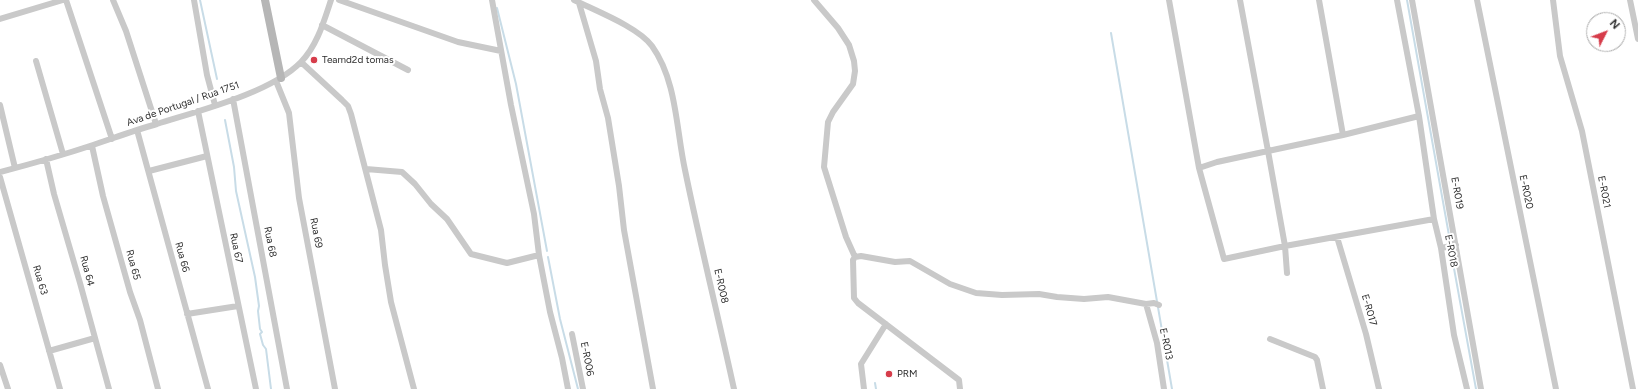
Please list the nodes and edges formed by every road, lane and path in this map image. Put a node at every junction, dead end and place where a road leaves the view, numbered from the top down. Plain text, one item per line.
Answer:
1 (64, 0) edge
2 (113, 0) edge
3 (194, 0) edge
4 (265, 0) edge
5 (331, 0) edge
6 (339, 0) edge
7 (492, 0) edge
8 (814, 0) edge
9 (1169, 0) edge
10 (1240, 0) edge
11 (1319, 0) edge
12 (1397, 0) edge
13 (1412, 0) edge
14 (1476, 0) edge
15 (1553, 0) edge
16 (1630, 0) edge
17 (577, 1) edge
18 (0, 19) edge
19 (322, 25) junction
20 (1638, 39) edge
21 (501, 50) junction
22 (36, 61) dead end
23 (301, 62) junction
24 (408, 70) dead end
25 (278, 80) junction
26 (233, 99) junction
27 (0, 105) edge
28 (215, 105) junction
29 (198, 111) junction
30 (1419, 116) junction
31 (156, 124) junction
32 (137, 130) junction
33 (1343, 135) junction
34 (112, 139) junction
35 (92, 146) junction
36 (1268, 151) junction
37 (62, 154) junction
38 (207, 156) junction
39 (46, 159) junction
40 (15, 168) junction
41 (1199, 168) junction
42 (366, 169) junction
43 (149, 171) junction
44 (0, 172) edge
45 (0, 177) edge
46 (1434, 219) junction
47 (1337, 237) junction
48 (1456, 245) junction
49 (1285, 246) junction
50 (1441, 248) junction
51 (539, 255) junction
52 (855, 256) junction
53 (1287, 273) dead end
54 (1146, 304) junction
55 (1159, 305) dead end
56 (238, 306) junction
57 (187, 314) junction
58 (886, 324) junction
59 (572, 334) dead end
60 (94, 338) junction
61 (1270, 339) dead end
62 (49, 351) junction
63 (0, 365) edge
64 (8, 389) edge
65 (60, 389) edge
66 (109, 389) edge
67 (158, 389) edge
68 (208, 389) edge
69 (256, 389) edge
70 (287, 389) edge
71 (335, 389) edge
72 (414, 389) edge
73 (568, 389) edge
74 (583, 389) edge
75 (653, 389) edge
76 (734, 389) edge
77 (864, 389) edge
78 (960, 389) edge
79 (1164, 389) edge
80 (1323, 389) edge
81 (1379, 389) edge
82 (1467, 389) edge
83 (1481, 389) edge
84 (1556, 389) edge
85 (1633, 389) edge

1 - 18 street
1 - 34 street
2 - 31 street
3 - 28 street
4 - 25 street
5 - 19 street, Ava de Portugal / Rua 1751
6 - 21 street
7 - 21 street
8 - 52 street
9 - 41 street
10 - 36 street
11 - 33 street
12 - 30 street, E-R018
13 - 48 street, E-R019
14 - 84 street, E-R020
15 - 85 street, E-R021
16 - 20 street
17 - 75 street
17 - 76 street, E-R008
19 - 23 street, Ava de Portugal / Rua 1751
19 - 24 street
21 - 51 street
22 - 37 street
23 - 25 street, Ava de Portugal / Rua 1751
23 - 42 street
25 - 26 street, Ava de Portugal / Rua 1751
25 - 71 street, Rua 69
26 - 28 street, Ava de Portugal / Rua 1751
26 - 70 street, Rua 68
27 - 40 street
28 - 29 street, Ava de Portugal / Rua 1751
29 - 31 street, Ava de Portugal / Rua 1751
29 - 38 street, Rua 67
30 - 33 street
30 - 46 street, E-R018
31 - 32 street, Ava de Portugal / Rua 1751
32 - 34 street, Ava de Portugal / Rua 1751
32 - 43 street, Rua 66
33 - 36 street
34 - 35 street, Ava de Portugal / Rua 1751
35 - 37 street, Ava de Portugal / Rua 1751
35 - 67 street, Rua 65
36 - 41 street
36 - 49 street
37 - 39 street, Ava de Portugal / Rua 1751
38 - 43 street
38 - 56 street, Rua 67
39 - 40 street, Ava de Portugal / Rua 1751
39 - 60 street, Rua 64
40 - 44 street, Ava de Portugal / Rua 1751
41 - 49 street
42 - 51 street
42 - 72 street
43 - 57 street, Rua 66
45 - 62 street, Rua 63
46 - 47 street
46 - 50 street, E-R018
47 - 49 street
47 - 81 street, E-R017
48 - 50 street
48 - 83 street, E-R019
49 - 53 street
50 - 82 street, E-R018
51 - 73 street
52 - 54 street
52 - 58 street
54 - 55 street
54 - 79 street, E-R013
56 - 57 street
56 - 69 street, Rua 67
57 - 68 street, Rua 66
58 - 77 street
58 - 78 street
59 - 74 street, E-R006
60 - 62 street
60 - 66 street, Rua 64
61 - 80 street
62 - 65 street, Rua 63
63 - 64 street

